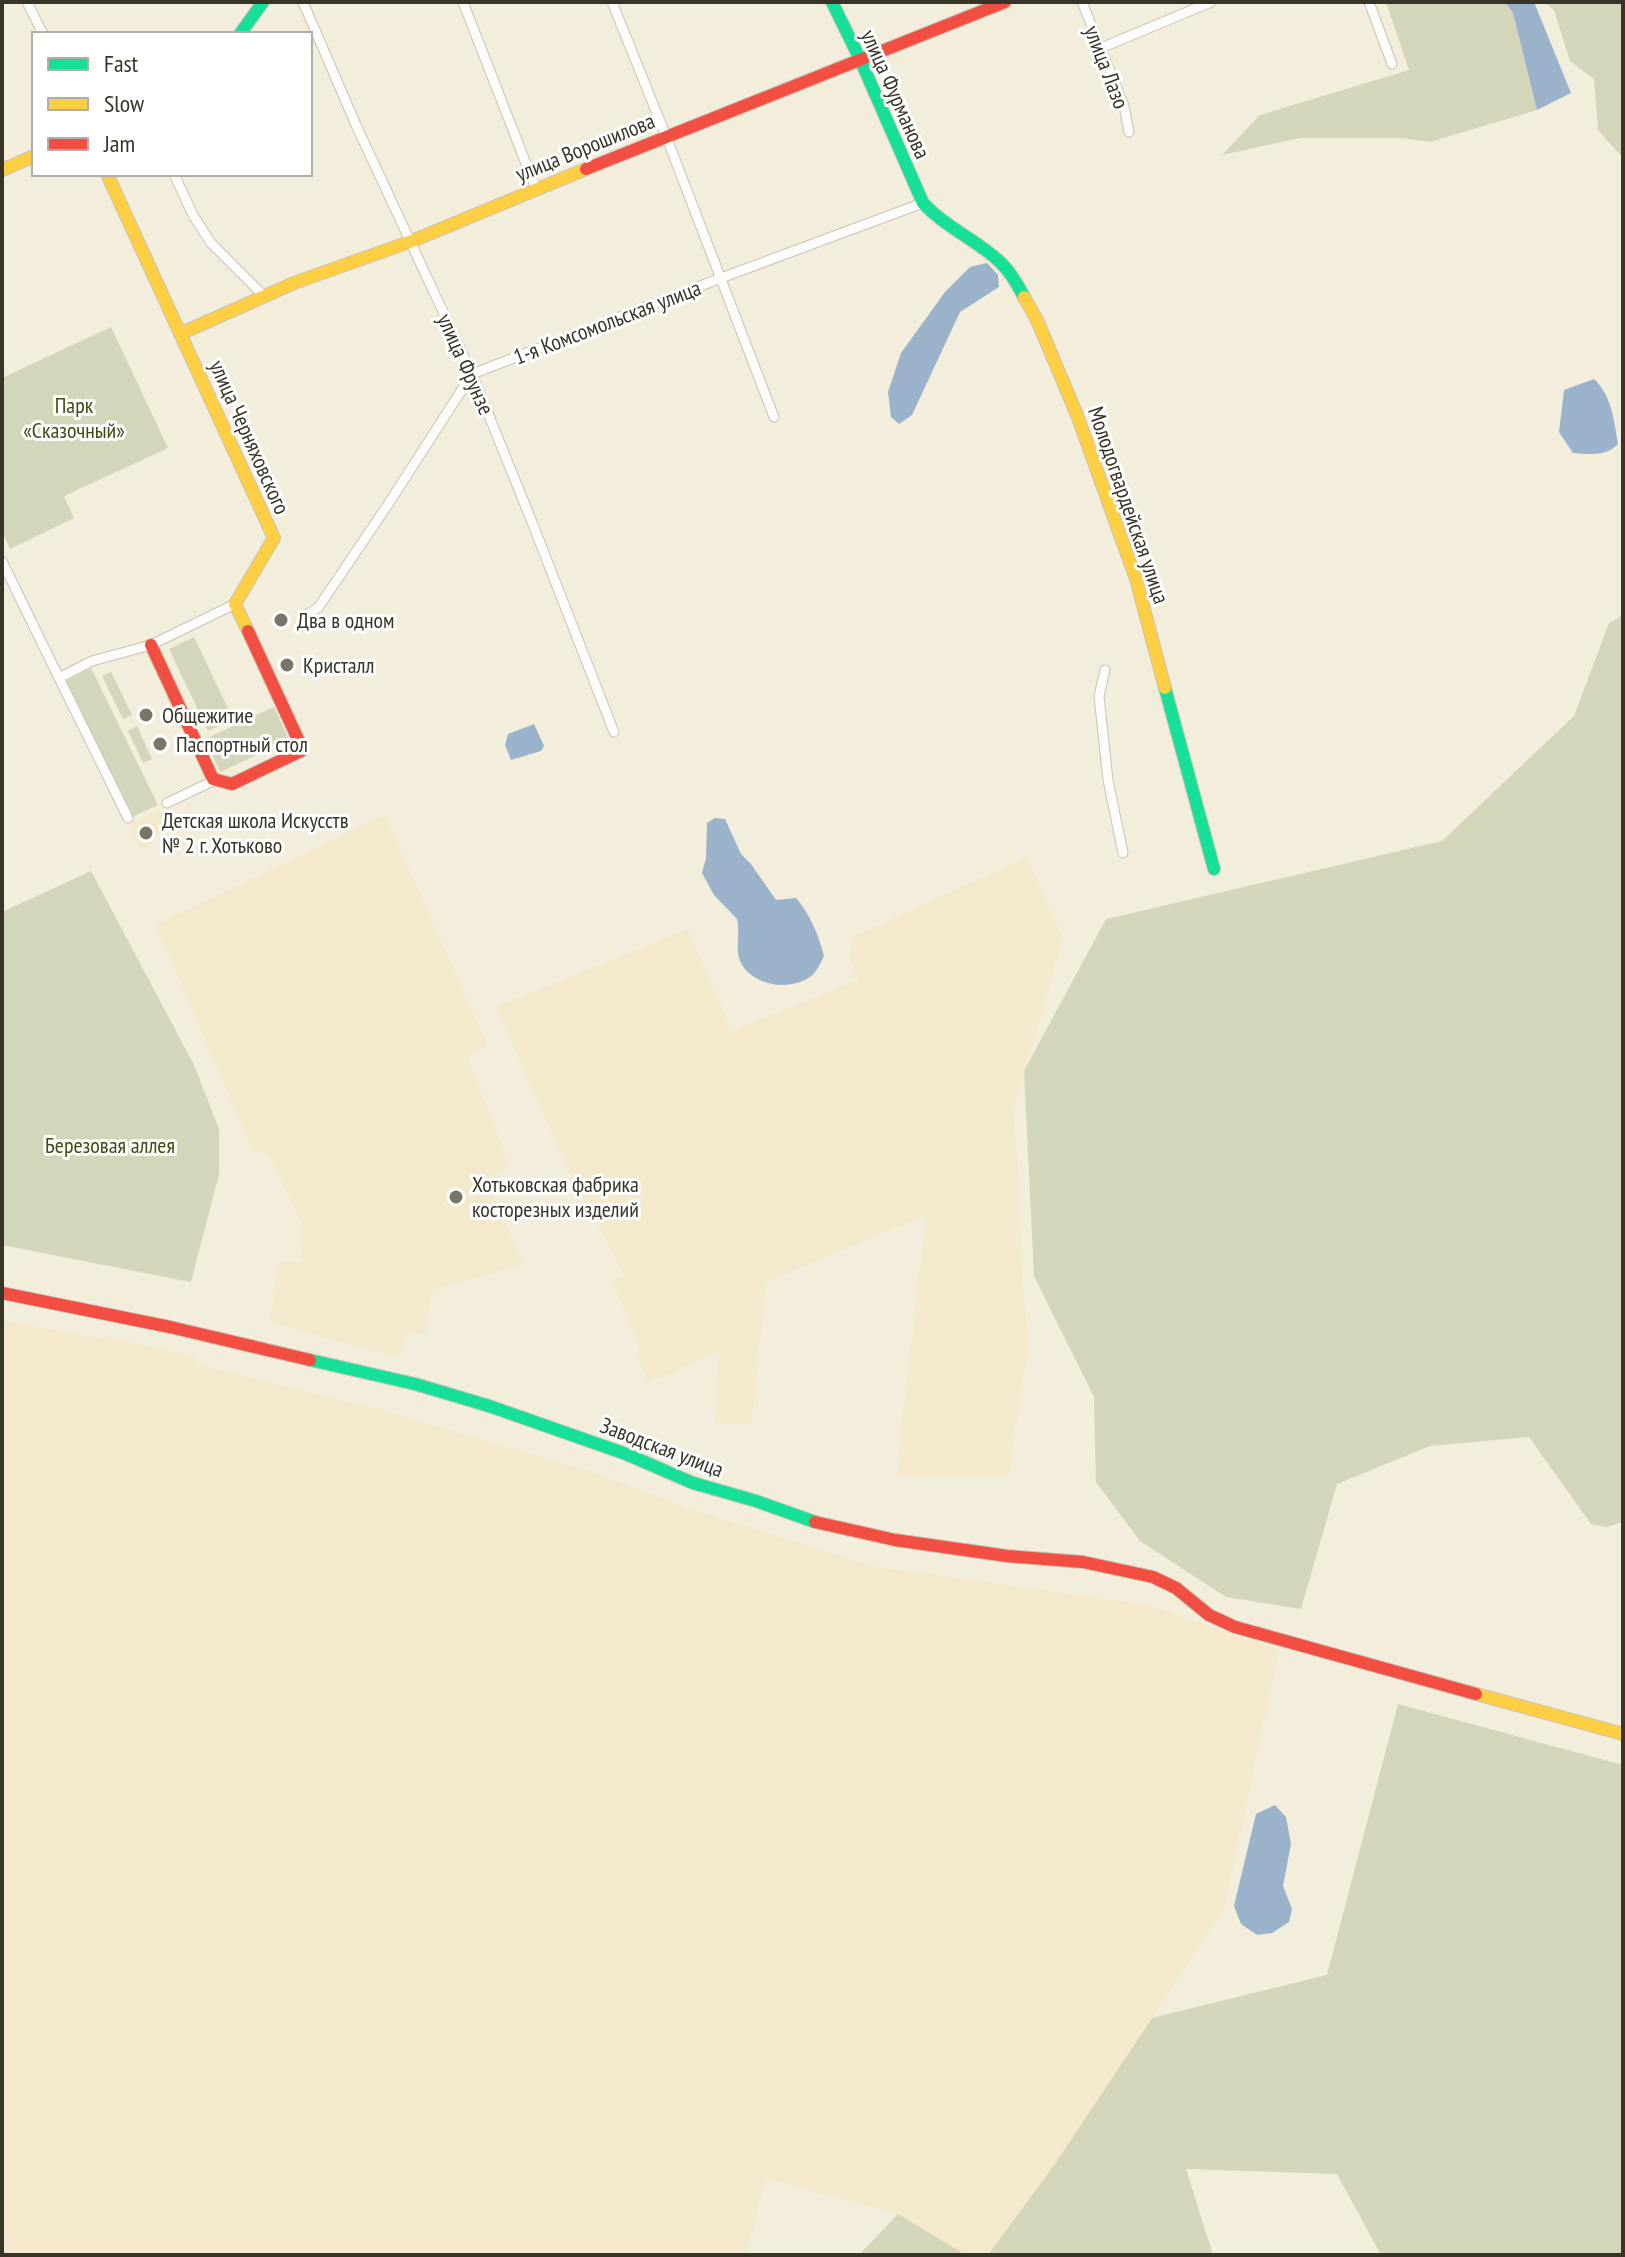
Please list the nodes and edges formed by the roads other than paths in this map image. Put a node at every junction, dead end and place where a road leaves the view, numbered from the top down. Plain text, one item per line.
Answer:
1 (27, 2) edge
2 (263, 2) edge
3 (303, 2) edge
4 (463, 2) edge
5 (612, 2) edge
6 (832, 2) edge
7 (1005, 2) edge
8 (1082, 2) edge
9 (1211, 2) edge
10 (1369, 2) edge
11 (42, 32) edge
12 (241, 32) edge
13 (1101, 48) junction
14 (860, 59) junction
15 (1392, 64) dead end
16 (1129, 132) dead end
17 (666, 136) junction
18 (32, 157) edge
19 (2, 170) edge
20 (108, 176) edge
21 (175, 176) edge
22 (536, 189) junction
23 (923, 203) junction
24 (412, 241) junction
25 (721, 278) junction
26 (264, 296) junction
27 (182, 333) junction
28 (472, 374) junction
29 (774, 417) dead end
30 (2, 561) edge
31 (235, 604) junction
32 (309, 613) dead end
33 (151, 645) junction
34 (1105, 670) dead end
35 (59, 678) junction
36 (614, 732) dead end
37 (213, 779) junction
38 (167, 803) dead end
39 (128, 818) dead end
40 (1123, 853) dead end
41 (1214, 869) dead end
42 (2, 1293) edge
43 (1623, 1734) edge

1 - 11 street
2 - 12 street
3 - 24 street, улица Фрунзе
4 - 22 street
5 - 17 street
6 - 14 street, улица Фурманова
7 - 14 street, улица Ворошилова
8 - 13 street, улица Лазо
9 - 13 street
10 - 15 street
13 - 16 street, улица Лазо
14 - 17 street, улица Ворошилова
14 - 23 street, улица Фурманова
17 - 22 street, улица Ворошилова
17 - 25 street
18 - 19 street
20 - 27 street, улица Черняховского
21 - 26 street
22 - 24 street, улица Ворошилова
23 - 25 street, 1-я Комсомольская улица
23 - 41 street, Молодогвардейская улица
24 - 26 street, улица Ворошилова
24 - 28 street, улица Фрунзе
25 - 28 street, 1-я Комсомольская улица
25 - 29 street
26 - 27 street, улица Ворошилова
27 - 31 street, улица Черняховского
28 - 32 street
28 - 36 street, улица Фрунзе
30 - 35 street
31 - 33 street
31 - 37 street
33 - 35 street
33 - 37 street
34 - 40 street
35 - 39 street
37 - 38 street
42 - 43 street, Заводская улица

